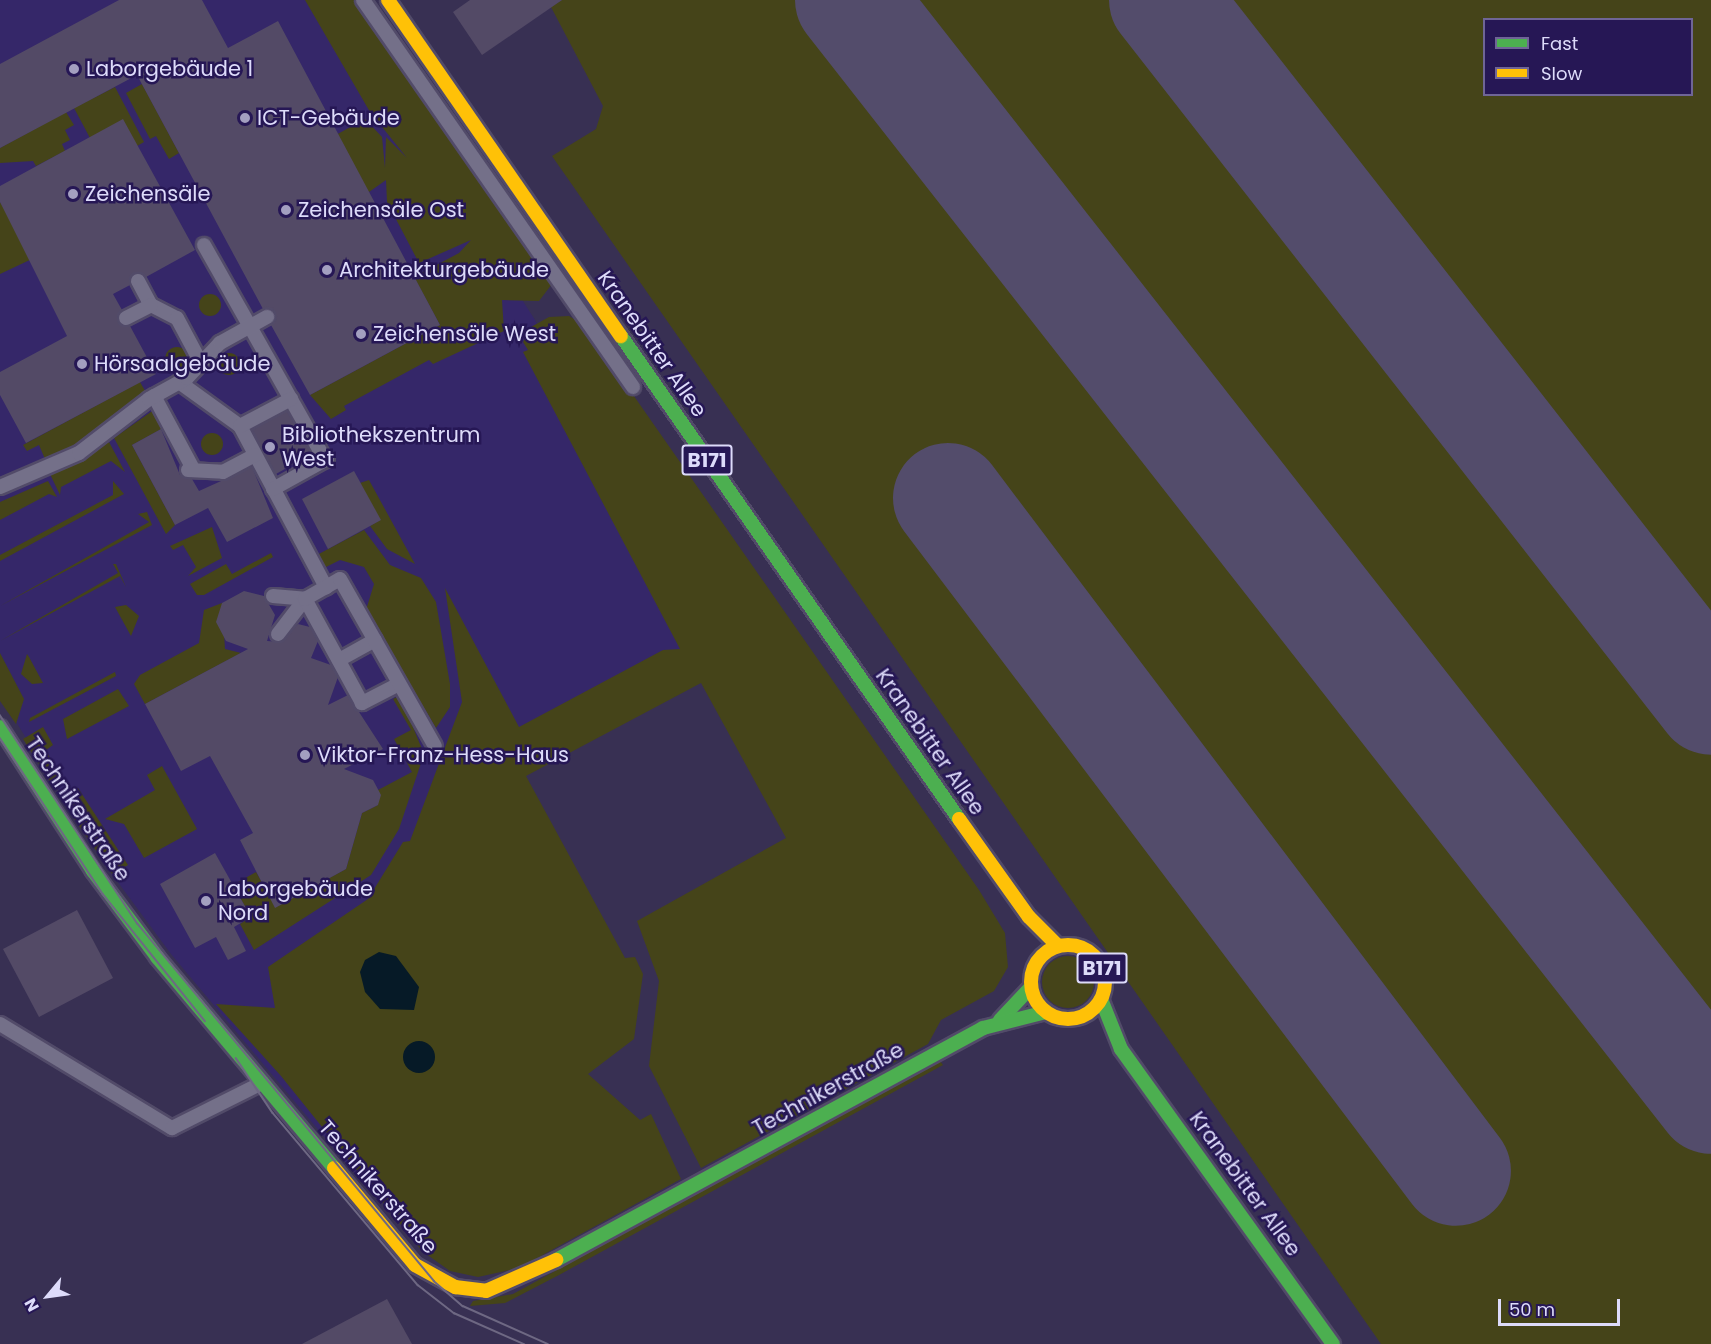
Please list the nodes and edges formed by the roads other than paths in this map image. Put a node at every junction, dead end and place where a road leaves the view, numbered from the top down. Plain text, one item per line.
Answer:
1 (363, 0) edge
2 (388, 0) edge
3 (204, 245) dead end
4 (138, 281) dead end
5 (151, 305) junction
6 (267, 317) dead end
7 (126, 318) dead end
8 (248, 327) junction
9 (201, 363) junction
10 (179, 382) junction
11 (633, 387) dead end
12 (154, 396) junction
13 (291, 399) junction
14 (240, 426) junction
15 (255, 455) junction
16 (0, 487) edge
17 (273, 489) junction
18 (326, 587) junction
19 (273, 596) dead end
20 (305, 599) junction
21 (278, 634) dead end
22 (375, 640) junction
23 (339, 660) junction
24 (399, 684) junction
25 (0, 727) edge
26 (435, 746) dead end
27 (1029, 917) junction
28 (1058, 946) junction
29 (1038, 959) junction
30 (1031, 987) junction
31 (1101, 999) junction
32 (1046, 1012) junction
33 (1077, 1018) junction
34 (1000, 1020) junction
35 (0, 1024) edge
36 (1121, 1049) junction
37 (262, 1083) junction
38 (1333, 1344) edge

1 - 11 street, Kranebitter Allee
2 - 27 main road, Kranebitter Allee / B171
3 - 8 street
4 - 5 street
5 - 7 street
5 - 9 street
6 - 8 street
8 - 9 street
8 - 13 street
9 - 10 street
10 - 12 street
10 - 14 street
12 - 15 street
12 - 16 street
13 - 14 street
13 - 17 street
14 - 15 street
15 - 17 street
17 - 18 street
18 - 20 street
18 - 22 street
19 - 20 street
20 - 21 street
20 - 23 street
22 - 23 street
22 - 24 street
23 - 24 street
24 - 26 street
25 - 37 main road, Technikerstraße
27 - 28 main road, Kranebitter Allee / B171
27 - 29 main road, Kranebitter Allee / B171
28 - 29 main road, B171
28 - 31 main road, B171
29 - 30 main road, B171
30 - 32 main road
30 - 34 main road, Technikerstraße
31 - 33 main road, B171
31 - 36 main road, Kranebitter Allee / B171
32 - 33 main road, B171
32 - 34 main road, Technikerstraße
33 - 36 main road, Kranebitter Allee / B171
34 - 37 main road, Technikerstraße
35 - 37 street
36 - 38 main road, Kranebitter Allee / B171

